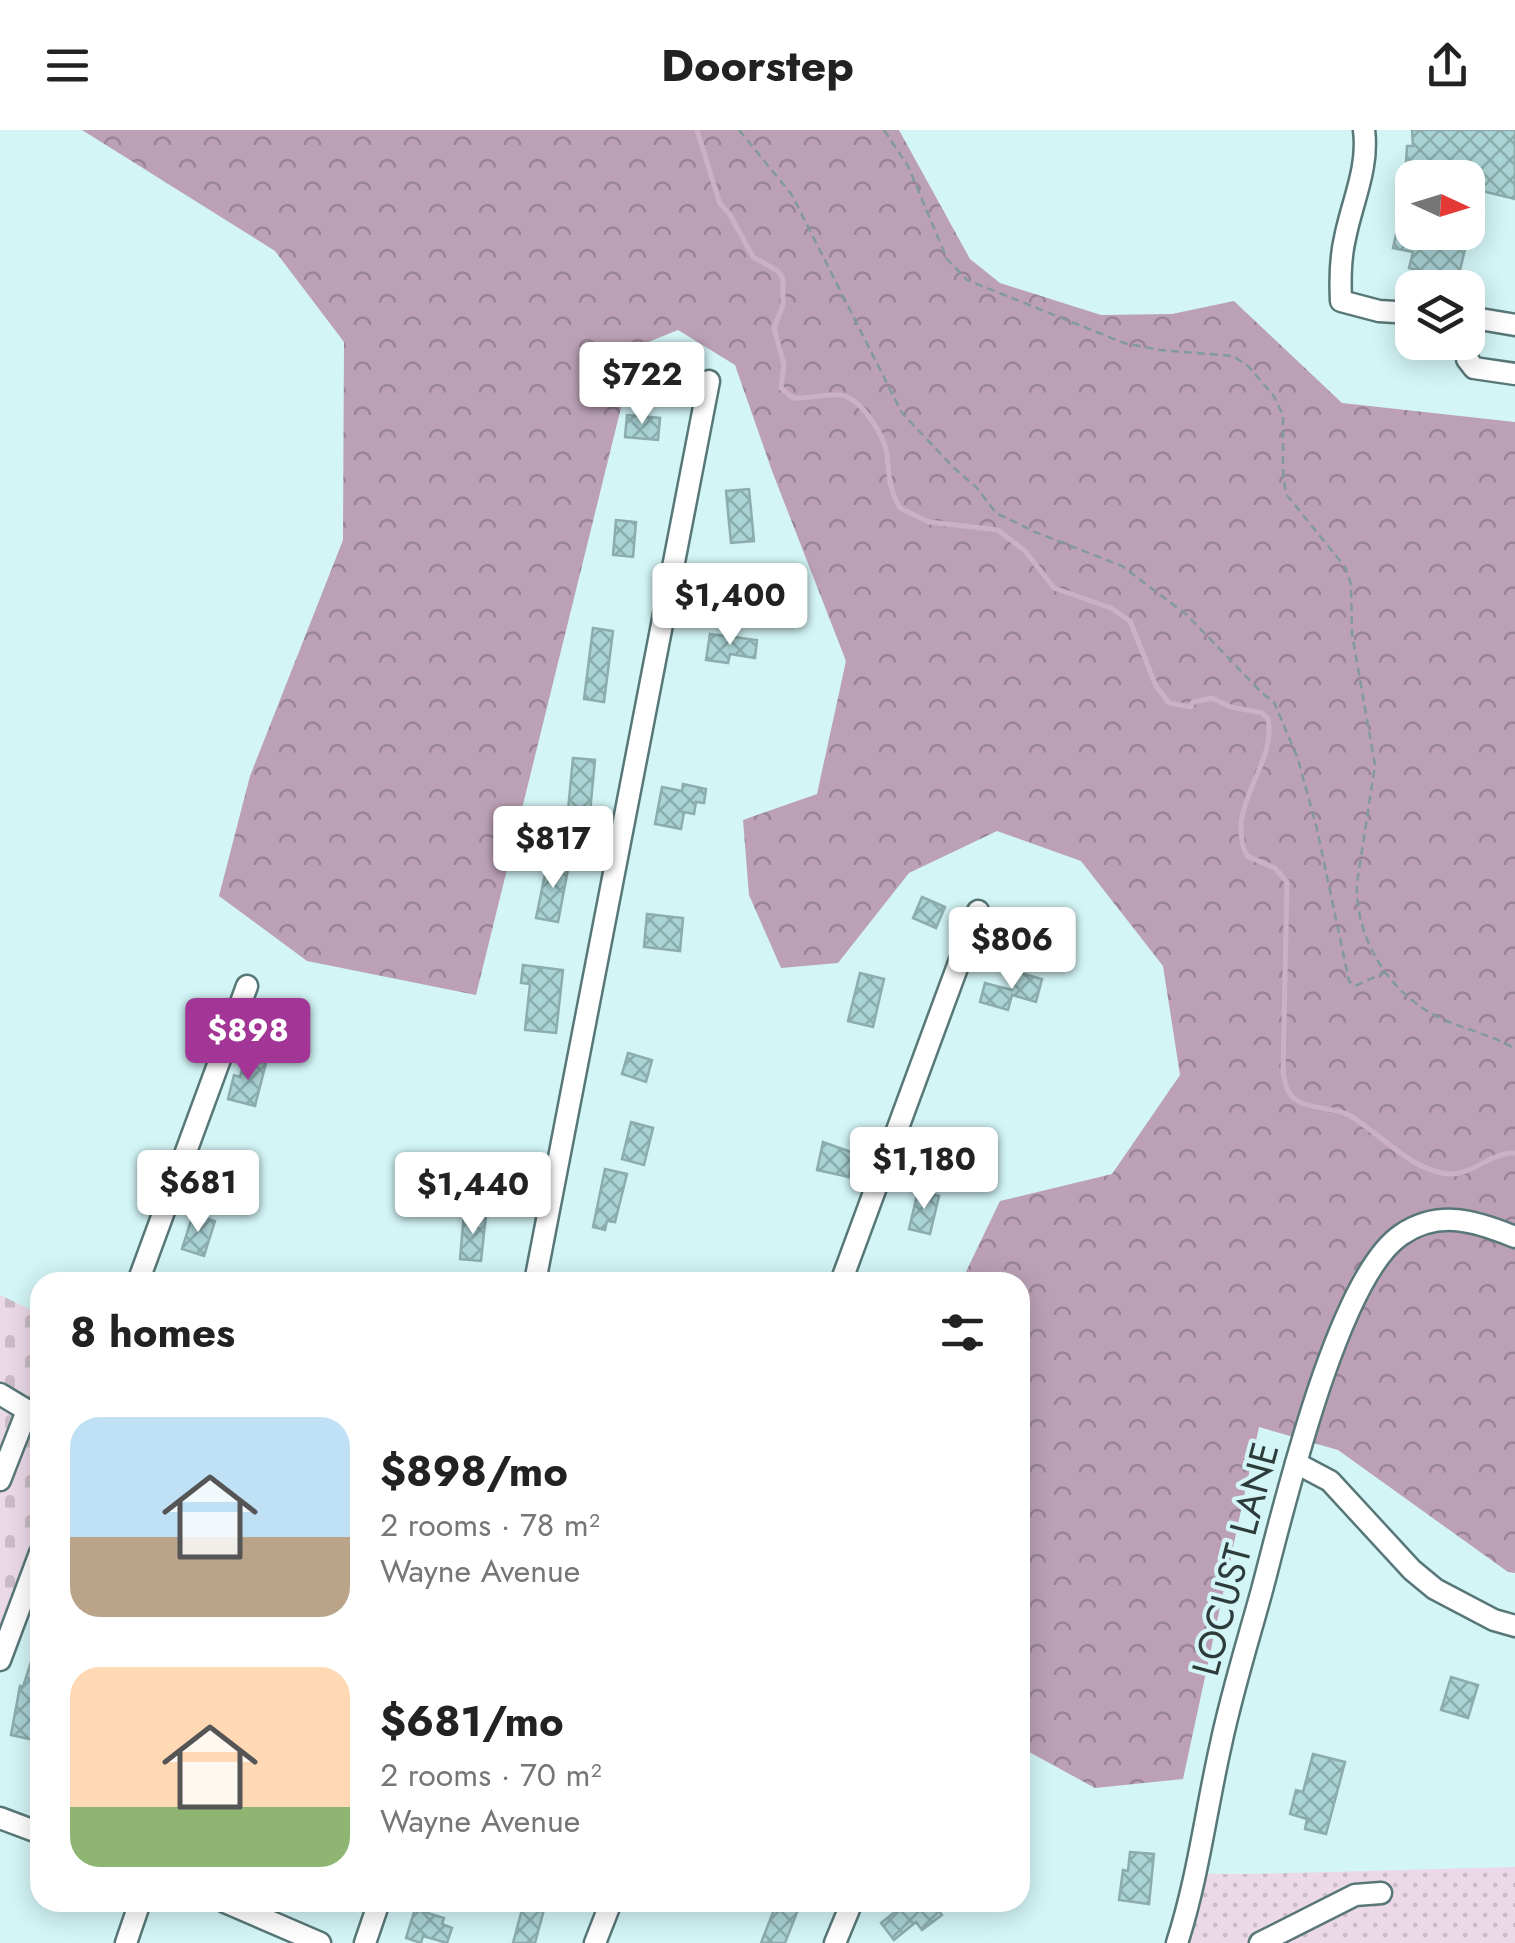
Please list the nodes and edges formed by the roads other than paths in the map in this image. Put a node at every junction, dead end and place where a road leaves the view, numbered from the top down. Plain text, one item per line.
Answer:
1 (1364, 130) edge
2 (1395, 312) edge
3 (1485, 324) edge
4 (1515, 325) edge
5 (1468, 360) edge
6 (1515, 374) edge
7 (709, 382) dead end
8 (978, 911) dead end
9 (247, 986) dead end
10 (1515, 1237) edge
11 (142, 1272) edge
12 (536, 1272) edge
13 (845, 1272) edge
14 (0, 1394) edge
15 (30, 1413) edge
16 (30, 1423) edge
17 (1296, 1463) junction
18 (0, 1480) edge
19 (30, 1580) edge
20 (1515, 1626) edge
21 (0, 1660) edge
22 (0, 1818) edge
23 (30, 1829) edge
24 (1381, 1893) dead end
25 (137, 1912) edge
26 (263, 1912) edge
27 (376, 1912) edge
28 (607, 1912) edge
29 (848, 1912) edge
30 (126, 1943) edge
31 (320, 1943) edge
32 (365, 1943) edge
33 (595, 1943) edge
34 (835, 1943) edge
35 (1177, 1943) edge
36 (1260, 1943) edge

1 - 2 street
3 - 4 street
5 - 6 street
7 - 12 street
8 - 13 street
9 - 11 street
10 - 17 street, LOCUST LANE
14 - 15 street
16 - 18 street
17 - 20 street
17 - 35 street, LOCUST LANE
19 - 21 street
22 - 23 street
24 - 36 street
25 - 30 street
26 - 31 street
27 - 32 street
28 - 33 street
29 - 34 street

